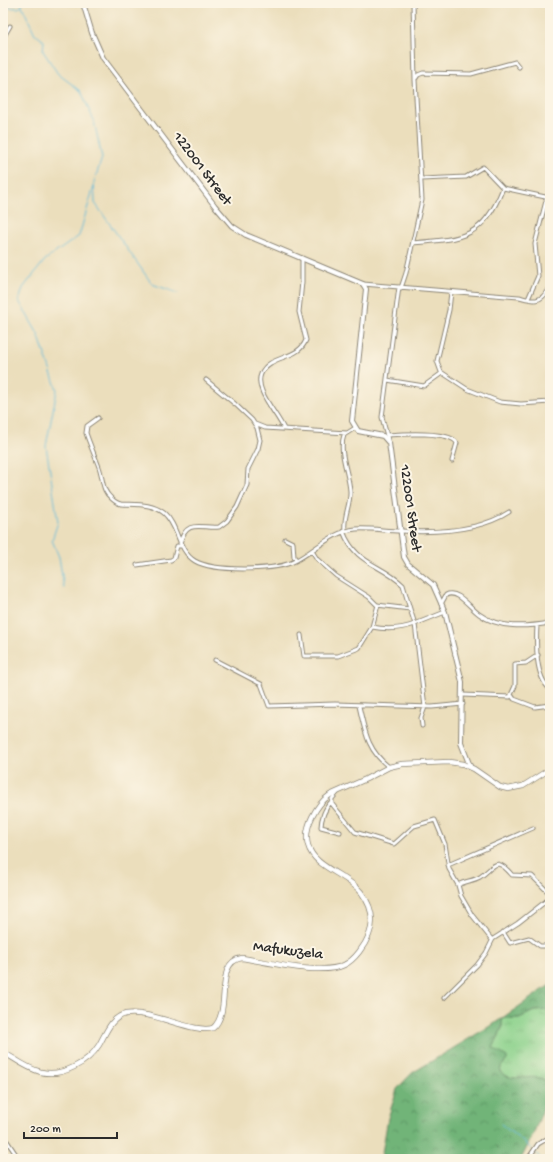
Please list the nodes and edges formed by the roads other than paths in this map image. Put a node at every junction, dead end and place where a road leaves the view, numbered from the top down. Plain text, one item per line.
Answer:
1 (83, 3) edge
2 (413, 3) edge
3 (10, 26) dead end
4 (3, 38) edge
5 (519, 67) dead end
6 (415, 80) junction
7 (422, 179) junction
8 (503, 188) junction
9 (548, 197) edge
10 (413, 243) junction
11 (302, 258) junction
12 (364, 284) junction
13 (400, 288) junction
14 (547, 291) dead end
15 (451, 292) junction
16 (528, 299) junction
17 (442, 374) junction
18 (206, 380) dead end
19 (387, 380) junction
20 (550, 402) edge
21 (98, 418) dead end
22 (256, 424) junction
23 (355, 428) junction
24 (284, 429) junction
25 (346, 433) junction
26 (387, 438) junction
27 (452, 461) dead end
28 (510, 512) dead end
29 (344, 531) junction
30 (401, 531) junction
31 (284, 539) dead end
32 (181, 544) junction
33 (312, 551) junction
34 (297, 560) junction
35 (137, 565) dead end
36 (441, 604) junction
37 (378, 605) junction
38 (410, 609) junction
39 (445, 612) junction
40 (550, 623) edge
41 (415, 624) junction
42 (537, 625) junction
43 (372, 626) junction
44 (301, 635) dead end
45 (538, 655) junction
46 (215, 660) dead end
47 (550, 689) edge
48 (463, 695) junction
49 (512, 696) junction
50 (463, 704) junction
51 (550, 704) edge
52 (359, 706) junction
53 (425, 707) junction
54 (422, 726) dead end
55 (470, 766) junction
56 (389, 767) junction
57 (550, 769) edge
58 (340, 790) junction
59 (331, 802) junction
60 (533, 828) dead end
61 (340, 832) dead end
62 (448, 865) junction
63 (458, 885) junction
64 (550, 894) edge
65 (550, 898) edge
66 (504, 932) junction
67 (492, 940) junction
68 (550, 946) edge
69 (444, 998) dead end
70 (3, 1052) edge
71 (3, 1135) edge
72 (550, 1137) edge
73 (19, 1159) edge
74 (528, 1159) edge

1 - 11 street, 122001 Street
2 - 6 street
3 - 4 street
5 - 6 street
6 - 7 street
7 - 8 street
7 - 10 street
8 - 9 street
8 - 10 street
9 - 16 street
10 - 13 street
11 - 12 street, 122001 Street
11 - 24 street
12 - 13 street, 122001 Street
12 - 23 street
13 - 15 street, 122001 Street
13 - 19 street
14 - 16 street, 122001 Street
15 - 16 street, 122001 Street
15 - 17 street
17 - 19 street
17 - 20 street
18 - 22 street
19 - 26 street
21 - 32 street
22 - 24 street
22 - 32 street
23 - 25 street
23 - 26 street
24 - 25 street
25 - 29 street
26 - 27 street
26 - 30 street, 122001 Street
28 - 30 street
29 - 30 street
29 - 33 street
29 - 38 street
30 - 36 street, 122001 Street
31 - 34 street
32 - 34 street
32 - 35 street
33 - 34 street
33 - 37 street
36 - 39 street, 122001 Street
36 - 42 street
37 - 38 street
37 - 43 street
38 - 41 street
39 - 41 street
39 - 48 street, 122001 Street
40 - 42 street
41 - 43 street
41 - 53 street
42 - 45 street
43 - 44 street
45 - 47 street
45 - 49 street
46 - 52 street
48 - 49 street
48 - 50 street, 122001 Street
49 - 51 street
50 - 53 street
50 - 55 street, 122001 Street
52 - 53 street
52 - 56 street
53 - 54 street
55 - 56 main road, Mafukuzela
55 - 57 main road, Mafukuzela
56 - 58 main road, Mafukuzela
58 - 59 street
58 - 70 main road, Mafukuzela
59 - 61 street
59 - 62 street
60 - 62 street
62 - 63 street
63 - 64 street
63 - 67 street
65 - 66 street
66 - 67 street
66 - 68 street
67 - 69 street
71 - 73 street
72 - 74 street

